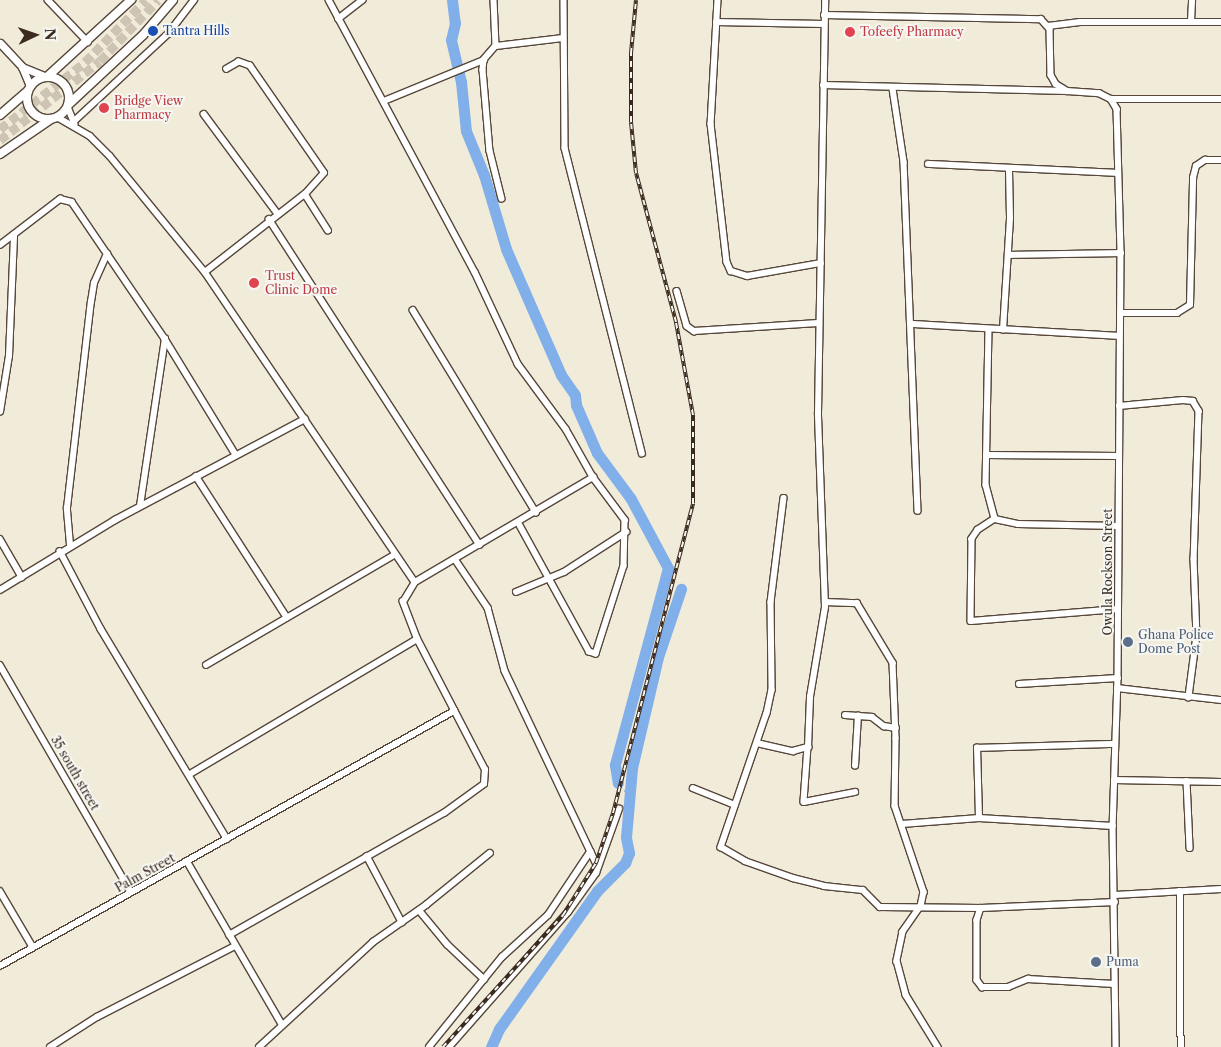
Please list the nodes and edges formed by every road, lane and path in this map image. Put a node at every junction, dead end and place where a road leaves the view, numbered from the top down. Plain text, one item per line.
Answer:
1 (48, 0) edge
2 (131, 0) edge
3 (173, 0) edge
4 (194, 0) edge
5 (329, 0) edge
6 (362, 0) edge
7 (494, 0) edge
8 (564, 0) edge
9 (718, 0) edge
10 (824, 0) edge
11 (1192, 0) edge
12 (824, 15) junction
13 (338, 20) junction
14 (716, 22) junction
15 (1191, 22) junction
16 (1221, 22) edge
17 (824, 24) junction
18 (1047, 24) junction
19 (562, 38) junction
20 (88, 42) junction
21 (0, 44) edge
22 (496, 46) junction
23 (484, 60) junction
24 (22, 67) junction
25 (227, 69) dead end
26 (46, 76) junction
27 (823, 85) junction
28 (29, 88) junction
29 (893, 89) junction
30 (1068, 92) junction
31 (1111, 99) junction
32 (1221, 99) edge
33 (384, 101) junction
34 (68, 106) junction
35 (204, 114) dead end
36 (0, 115) edge
37 (54, 118) junction
38 (73, 124) junction
39 (0, 154) edge
40 (1221, 160) edge
41 (928, 164) dead end
42 (1009, 170) junction
43 (1117, 173) junction
44 (305, 194) junction
45 (502, 199) dead end
46 (278, 214) junction
47 (269, 220) junction
48 (328, 230) dead end
49 (14, 235) junction
50 (0, 245) edge
51 (1121, 253) junction
52 (107, 254) junction
53 (1008, 255) junction
54 (821, 263) junction
55 (205, 272) junction
56 (677, 292) dead end
57 (413, 310) dead end
58 (1120, 313) junction
59 (818, 323) junction
60 (912, 324) junction
61 (989, 329) junction
62 (1003, 330) junction
63 (1118, 336) junction
64 (165, 340) junction
65 (1119, 406) junction
66 (0, 412) edge
67 (305, 419) junction
68 (642, 453) dead end
69 (236, 454) junction
70 (986, 455) junction
71 (1119, 456) junction
72 (196, 476) junction
73 (593, 477) junction
74 (784, 498) dead end
75 (140, 506) junction
76 (918, 511) dead end
77 (536, 512) junction
78 (995, 519) junction
79 (518, 522) junction
80 (1118, 526) junction
81 (626, 532) junction
82 (0, 539) edge
83 (70, 545) junction
84 (480, 545) junction
85 (60, 551) junction
86 (394, 554) junction
87 (455, 559) junction
88 (22, 577) junction
89 (549, 580) junction
90 (415, 582) junction
91 (0, 590) edge
92 (516, 592) dead end
93 (824, 602) junction
94 (1118, 609) junction
95 (287, 617) junction
96 (417, 639) junction
97 (0, 665) edge
98 (206, 665) dead end
99 (1118, 678) junction
100 (1019, 684) dead end
101 (1117, 688) junction
102 (1189, 697) junction
103 (1221, 700) edge
104 (454, 711) junction
105 (845, 715) dead end
106 (858, 716) junction
107 (896, 728) junction
108 (757, 744) junction
109 (1115, 744) junction
110 (808, 747) junction
111 (855, 766) dead end
112 (190, 774) junction
113 (1114, 780) junction
114 (1187, 781) junction
115 (1221, 782) edge
116 (693, 788) dead end
117 (855, 792) dead end
118 (735, 805) junction
119 (619, 809) dead end
120 (978, 818) junction
121 (902, 824) junction
122 (1112, 826) junction
123 (227, 839) junction
124 (1190, 848) dead end
125 (590, 852) junction
126 (490, 853) dead end
127 (367, 856) junction
128 (187, 861) junction
129 (597, 865) junction
130 (1221, 888) edge
131 (0, 891) edge
132 (1180, 891) junction
133 (131, 892) junction
134 (1115, 895) junction
135 (1115, 902) junction
136 (980, 908) junction
137 (920, 909) junction
138 (419, 910) junction
139 (402, 922) junction
140 (229, 935) junction
141 (235, 946) junction
142 (33, 947) junction
143 (0, 966) edge
144 (484, 979) junction
145 (1114, 984) junction
146 (282, 1024) junction
147 (50, 1047) edge
148 (259, 1047) edge
149 (429, 1047) edge
150 (449, 1047) edge
151 (938, 1047) edge
152 (1116, 1047) edge
153 (1181, 1047) edge

1 - 20 street
2 - 20 main road
3 - 34 main road
4 - 38 street
5 - 13 street
6 - 13 street
7 - 22 street
8 - 19 street
9 - 14 street
10 - 12 street
11 - 15 street
12 - 17 street
12 - 18 street
13 - 33 street
14 - 17 street
14 - 54 street
15 - 16 street
15 - 18 street
17 - 27 street
18 - 30 street
19 - 22 street
19 - 68 street
20 - 26 main road
21 - 24 street
22 - 23 street
23 - 33 street
23 - 45 street
24 - 26 street
24 - 28 street
25 - 44 street
26 - 28 main road
26 - 34 main road
27 - 29 street
27 - 54 street
28 - 36 main road
28 - 37 main road
29 - 30 street
29 - 60 street
30 - 31 street
31 - 32 street
31 - 43 street, Owula Rockson Street
33 - 73 street
34 - 37 main road
34 - 38 street
35 - 46 street
37 - 38 street
37 - 39 main road
38 - 55 street
40 - 58 street
41 - 42 street
42 - 43 street
42 - 53 street
43 - 51 street, Owula Rockson Street
44 - 46 street
44 - 48 street
46 - 47 street
47 - 55 street
47 - 84 street
49 - 50 street
49 - 52 street
49 - 66 street
51 - 53 street
51 - 58 street, Owula Rockson Street
52 - 64 street
52 - 83 street
53 - 62 street
54 - 59 street
55 - 67 street
56 - 59 street
57 - 77 street
58 - 63 street, Owula Rockson Street
59 - 93 street
60 - 61 street
60 - 76 street
61 - 62 street
61 - 70 street
62 - 63 street
63 - 65 street, Owula Rockson Street
64 - 69 street
64 - 75 street
65 - 71 street, Owula Rockson Street
65 - 102 street
67 - 69 street
67 - 86 street
69 - 72 street
70 - 71 street
70 - 78 street
71 - 80 street, Owula Rockson Street
72 - 75 street
72 - 95 street
73 - 77 street
73 - 81 street
74 - 108 street
75 - 83 street
77 - 79 street
78 - 80 street
78 - 94 street
79 - 84 street
79 - 89 street
80 - 94 street, Owula Rockson Street
81 - 89 street
81 - 89 street
82 - 88 street
83 - 85 street
84 - 87 street
85 - 88 street
85 - 112 street
86 - 90 street
86 - 95 street
87 - 90 street
87 - 125 street
88 - 91 street
89 - 92 street
90 - 96 street
93 - 107 street
93 - 110 street
94 - 99 street, Owula Rockson Street
95 - 98 street
96 - 104 street
96 - 112 street
97 - 133 street, 35 south street
99 - 100 street
99 - 101 street, Owula Rockson Street
101 - 102 street
101 - 109 street, Owula Rockson Street
102 - 103 street
104 - 123 street
104 - 127 street
105 - 106 street
106 - 107 street
106 - 111 street
107 - 121 street
108 - 110 street
108 - 118 street
109 - 113 street, Owula Rockson Street
109 - 120 street
110 - 117 street
112 - 123 street
113 - 114 street
113 - 122 street, Owula Rockson Street
114 - 115 street
114 - 124 street
116 - 118 street
118 - 137 street
119 - 129 street
120 - 121 street
120 - 122 street
121 - 137 street
122 - 134 street, Owula Rockson Street
123 - 128 street
125 - 129 street
125 - 144 street
126 - 138 street
127 - 139 street
127 - 140 street
128 - 133 street, Palm Street
128 - 140 street, Palm Street
129 - 150 street
130 - 132 street
131 - 142 street
132 - 134 street
132 - 153 street
133 - 142 street, Palm Street
134 - 135 street, Owula Rockson Street
135 - 136 street
135 - 145 street, Owula Rockson Street
136 - 137 street
136 - 145 street
137 - 151 street
138 - 139 street
138 - 144 street
139 - 146 street
140 - 141 street, Palm Street
141 - 146 street, Palm Street
141 - 147 street
142 - 143 street, Palm Street
144 - 149 street
145 - 152 street, Owula Rockson Street
146 - 148 street

